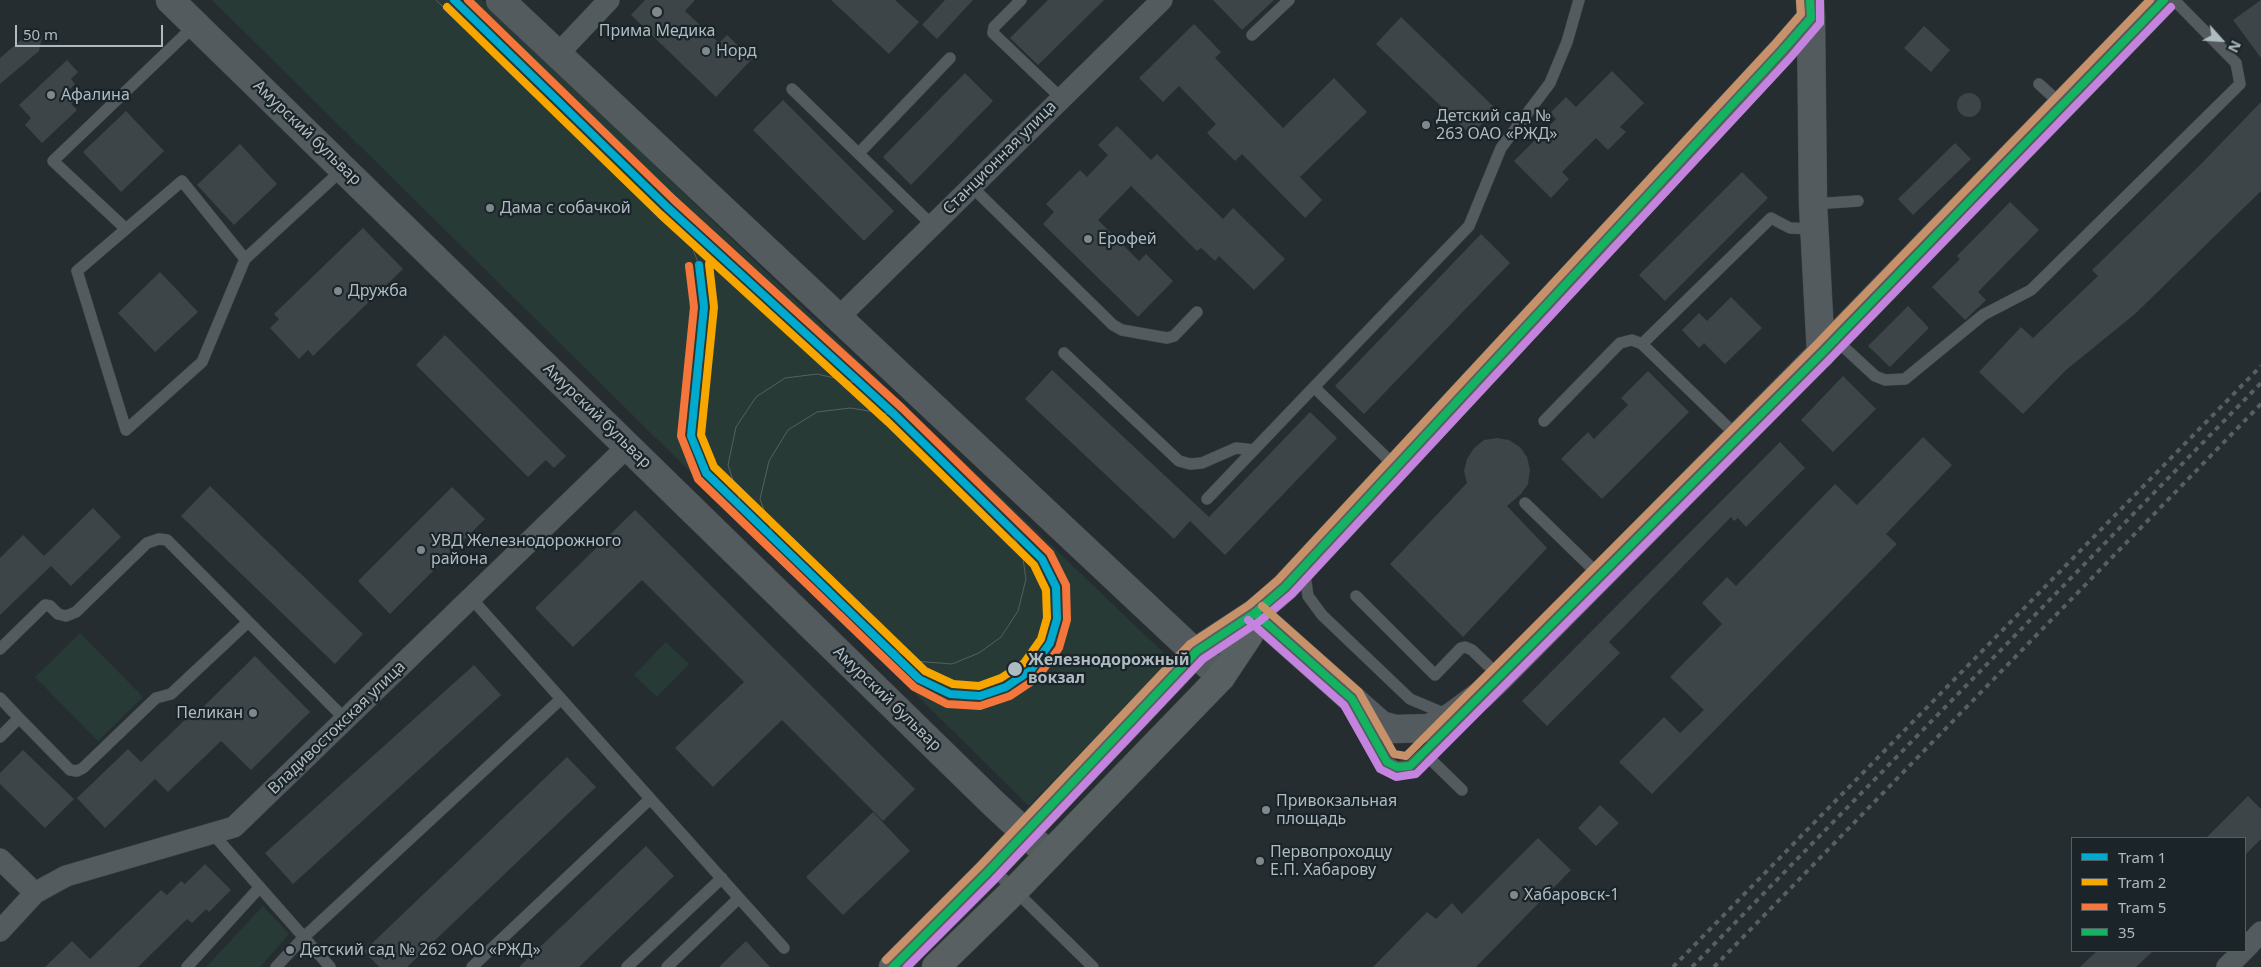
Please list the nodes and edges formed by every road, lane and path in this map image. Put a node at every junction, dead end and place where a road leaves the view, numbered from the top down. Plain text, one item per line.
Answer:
1 (170, 0) edge
2 (500, 0) edge
3 (609, 0) edge
4 (1021, 0) edge
5 (1162, 0) edge
6 (1289, 0) edge
7 (1579, 0) edge
8 (2164, 0) edge
9 (2174, 0) edge
10 (1810, 9) edge
11 (195, 25) junction
12 (1252, 35) dead end
13 (557, 55) junction
14 (950, 58) dead end
15 (2039, 84) dead end
16 (792, 89) dead end
17 (1061, 98) junction
18 (2062, 105) junction
19 (859, 153) junction
20 (343, 169) junction
21 (971, 186) junction
22 (1858, 201) dead end
23 (1814, 216) junction
24 (932, 225) junction
25 (126, 229) junction
26 (245, 259) junction
27 (1197, 312) dead end
28 (839, 317) junction
29 (1642, 344) junction
30 (1828, 346) junction
31 (1064, 353) dead end
32 (1314, 387) junction
33 (1544, 422) dead end
34 (1738, 437) junction
35 (628, 446) junction
36 (1254, 450) junction
37 (1396, 467) junction
38 (1207, 499) dead end
39 (1525, 503) dead end
40 (1303, 568) junction
41 (1600, 576) junction
42 (1356, 596) dead end
43 (471, 598) junction
44 (1255, 612) junction
45 (248, 622) junction
46 (0, 649) edge
47 (1197, 651) junction
48 (1221, 677) junction
49 (1491, 686) junction
50 (0, 698) edge
51 (561, 699) junction
52 (1352, 699) junction
53 (1451, 717) junction
54 (19, 718) junction
55 (346, 720) junction
56 (0, 737) edge
57 (1424, 753) junction
58 (1462, 790) dead end
59 (650, 799) junction
60 (1025, 831) junction
61 (214, 834) junction
62 (1049, 855) junction
63 (0, 859) edge
64 (991, 867) junction
65 (722, 878) junction
66 (260, 887) junction
67 (1014, 891) junction
68 (35, 893) junction
69 (739, 898) junction
70 (0, 931) edge
71 (2261, 932) edge
72 (304, 937) junction
73 (784, 948) dead end
74 (2246, 948) edge
75 (2242, 952) edge
76 (187, 967) edge
77 (276, 967) edge
78 (330, 967) edge
79 (472, 967) edge
80 (627, 967) edge
81 (667, 967) edge
82 (893, 967) edge
83 (936, 967) edge
84 (1093, 967) edge
85 (2227, 967) edge

1 - 11 street, Амурский бульвар
2 - 13 street
3 - 13 street
4 - 17 lane
5 - 17 street, Станционная улица
6 - 12 lane
7 - 32 lane
8 - 18 street
9 - 30 lane
10 - 23 street
10 - 37 main road
11 - 20 street, Амурский бульвар
11 - 25 lane
13 - 28 street
14 - 19 lane
15 - 18 lane
16 - 19 lane
17 - 21 street, Станционная улица
18 - 30 street
19 - 24 lane
20 - 26 lane
20 - 35 street, Амурский бульвар
21 - 24 street, Станционная улица
21 - 27 lane
22 - 23 lane
23 - 29 lane
23 - 30 street
24 - 28 street, Станционная улица
25 - 26 lane
25 - 26 lane
28 - 47 street
29 - 33 lane
29 - 34 lane
30 - 34 street
31 - 36 lane
32 - 36 lane
32 - 37 lane
34 - 41 street
35 - 43 street, Владивостокская улица
35 - 60 street, Амурский бульвар
36 - 38 lane
37 - 40 main road
39 - 41 lane
40 - 44 main road
40 - 53 lane
41 - 49 street
42 - 49 lane
43 - 51 lane
43 - 55 street, Владивостокская улица
44 - 47 main road
44 - 48 main road
44 - 52 street
45 - 46 lane
45 - 54 lane
45 - 55 lane
47 - 48 street
47 - 60 main road
48 - 62 main road
49 - 53 street
49 - 57 lane
50 - 54 lane
51 - 59 lane
51 - 72 lane
52 - 53 street
52 - 57 lane
54 - 56 lane
55 - 61 street, Владивостокская улица
57 - 58 lane
59 - 65 lane
59 - 79 lane
60 - 62 street, Амурский бульвар
60 - 64 main road
61 - 66 lane
61 - 68 street, Владивостокская улица
62 - 67 main road
63 - 68 street
64 - 67 lane
64 - 82 main road
65 - 69 lane
65 - 80 lane
66 - 72 lane
66 - 76 lane
67 - 83 main road
67 - 84 lane
68 - 70 street, Владивостокская улица
69 - 73 lane
69 - 81 lane
71 - 74 street
72 - 77 lane
72 - 78 lane
75 - 85 street

